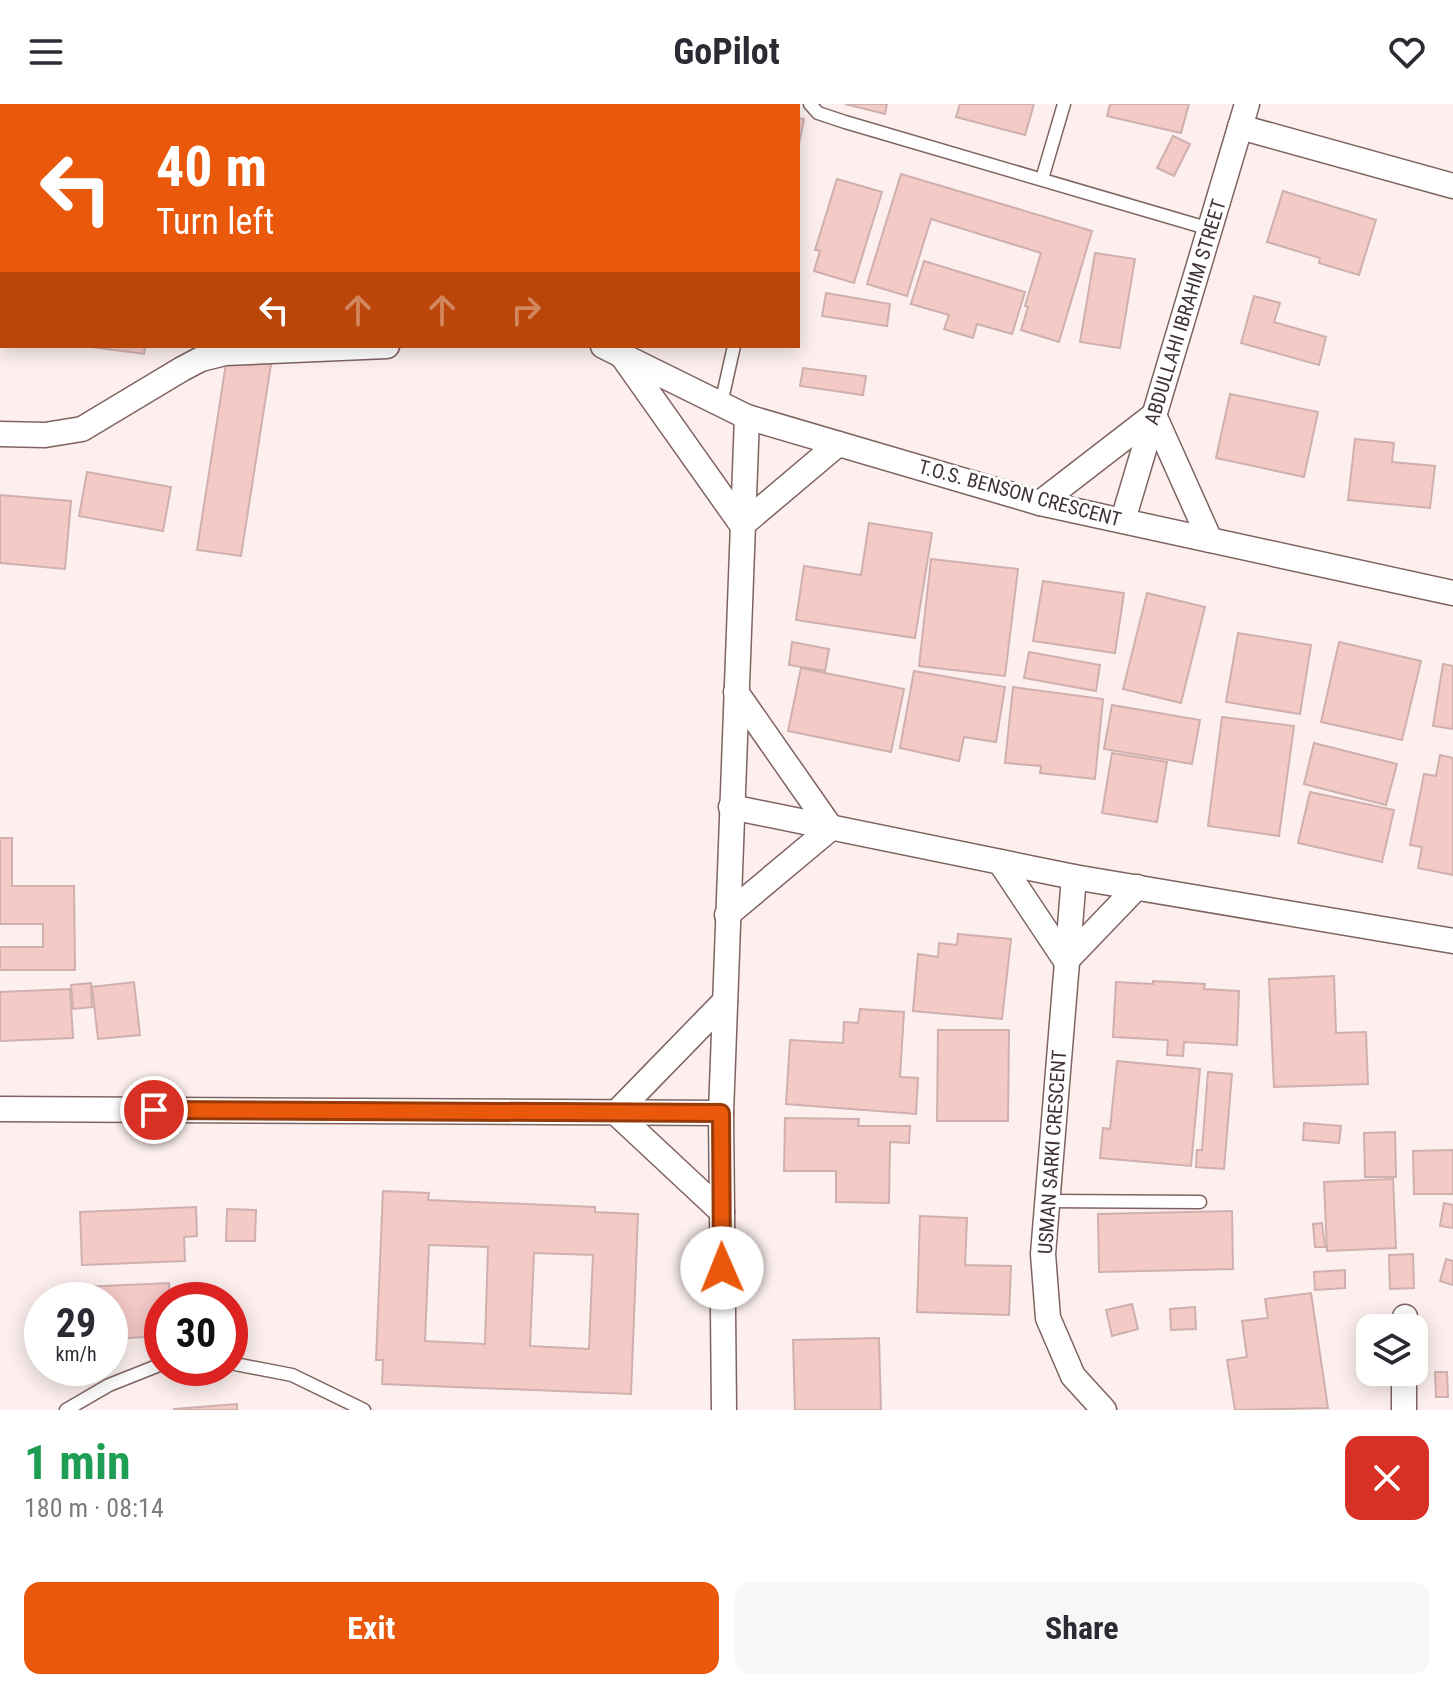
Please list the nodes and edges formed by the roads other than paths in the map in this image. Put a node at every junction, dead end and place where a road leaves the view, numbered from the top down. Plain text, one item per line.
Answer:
1 (810, 104) edge
2 (1064, 104) edge
3 (1243, 116) edge
4 (1042, 179) junction
5 (1453, 186) edge
6 (1210, 229) junction
7 (341, 348) edge
8 (734, 348) edge
9 (612, 350) edge
10 (721, 404) junction
11 (1154, 415) junction
12 (747, 417) junction
13 (0, 434) edge
14 (838, 444) junction
15 (1040, 503) junction
16 (1123, 520) junction
17 (742, 525) junction
18 (1210, 540) junction
19 (1453, 593) edge
20 (736, 692) junction
21 (731, 807) junction
22 (831, 828) junction
23 (1000, 862) junction
24 (1074, 877) junction
25 (1137, 887) junction
26 (727, 915) junction
27 (1453, 941) edge
28 (1066, 961) junction
29 (725, 1001) junction
30 (0, 1109) edge
31 (616, 1113) junction
32 (721, 1113) junction
33 (1048, 1201) junction
34 (1200, 1202) dead end
35 (722, 1212) junction
36 (248, 1366) edge
37 (144, 1371) edge
38 (1404, 1386) edge
39 (66, 1410) edge
40 (364, 1410) edge
41 (724, 1410) edge
42 (1104, 1410) edge
43 (1404, 1410) edge

1 - 4 lane
2 - 4 lane
3 - 5 street
3 - 6 street, ABDULLAHI IBRAHIM STREET
4 - 6 lane
6 - 11 street, ABDULLAHI IBRAHIM STREET
7 - 13 street
8 - 10 lane
9 - 10 street, T.O.S. BENSON CRESCENT
9 - 17 street
10 - 12 street, T.O.S. BENSON CRESCENT
11 - 15 street
11 - 16 street, ABDULLAHI IBRAHIM STREET
11 - 18 street
12 - 14 street, T.O.S. BENSON CRESCENT
12 - 17 street
14 - 15 street, T.O.S. BENSON CRESCENT
14 - 17 street
15 - 16 street, T.O.S. BENSON CRESCENT
16 - 18 street, T.O.S. BENSON CRESCENT
17 - 20 street
18 - 19 street, T.O.S. BENSON CRESCENT
20 - 21 street
20 - 22 street
21 - 22 street
21 - 26 street
22 - 23 street
22 - 26 street
23 - 24 street
23 - 28 street
24 - 25 street
24 - 28 street, USMAN SARKI CRESCENT
25 - 27 street
25 - 28 street
26 - 29 street
28 - 33 street, USMAN SARKI CRESCENT
29 - 31 street
29 - 32 street
30 - 31 street
31 - 32 street
31 - 35 street
32 - 35 street
33 - 34 lane
33 - 42 street, USMAN SARKI CRESCENT
35 - 41 street
36 - 40 lane
37 - 39 lane
38 - 43 street

